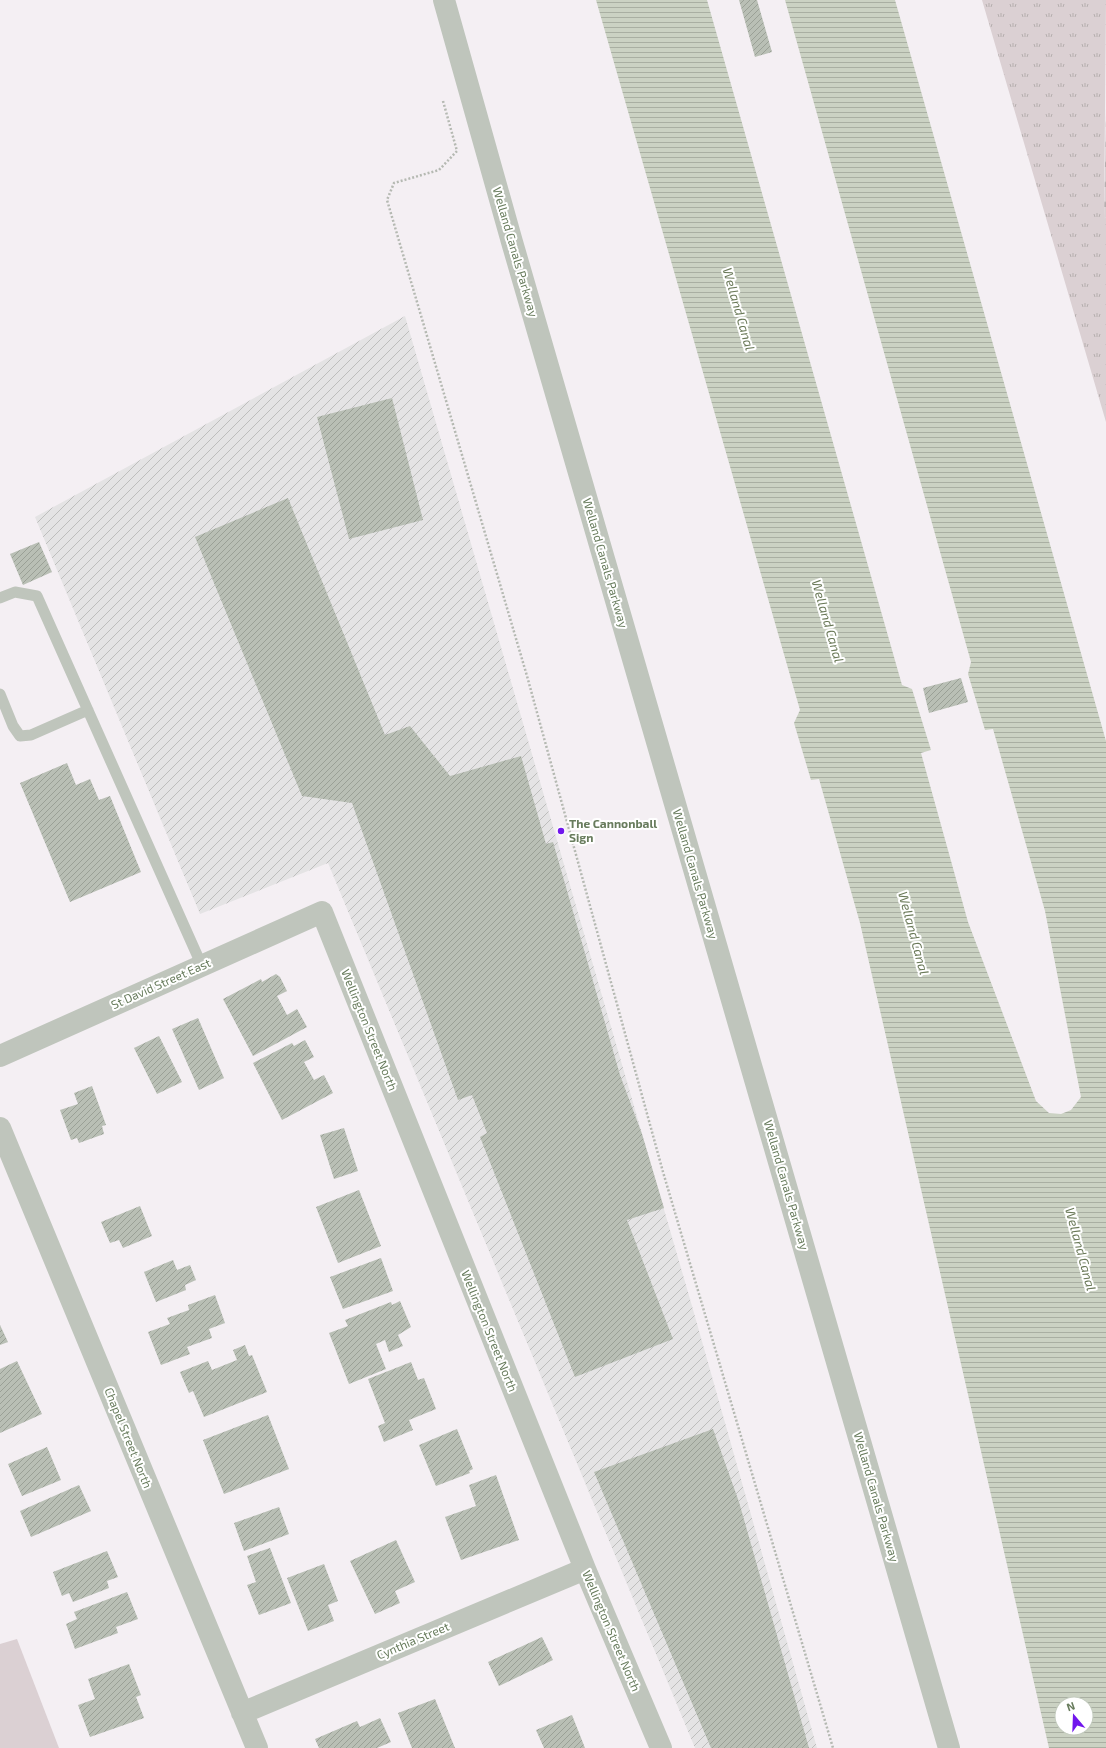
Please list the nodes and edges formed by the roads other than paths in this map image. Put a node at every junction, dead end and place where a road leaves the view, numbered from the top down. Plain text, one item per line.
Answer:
1 (444, 0) edge
2 (0, 598) edge
3 (0, 694) edge
4 (88, 710) junction
5 (322, 912) joint
6 (202, 966) junction
7 (0, 1056) edge
8 (0, 1128) edge
9 (585, 1569) junction
10 (242, 1713) junction
11 (257, 1748) edge
12 (661, 1748) edge
13 (949, 1748) edge

1 - 13 street, Welland Canals Parkway
2 - 4 lane
3 - 4 lane
4 - 6 lane
5 - 6 street, St David Street East
5 - 9 street, Wellington Street North
6 - 7 street, St David Street East
8 - 10 street, Chapel Street North
9 - 10 street, Cynthia Street
9 - 12 street, Wellington Street North
10 - 11 street, Chapel Street North

